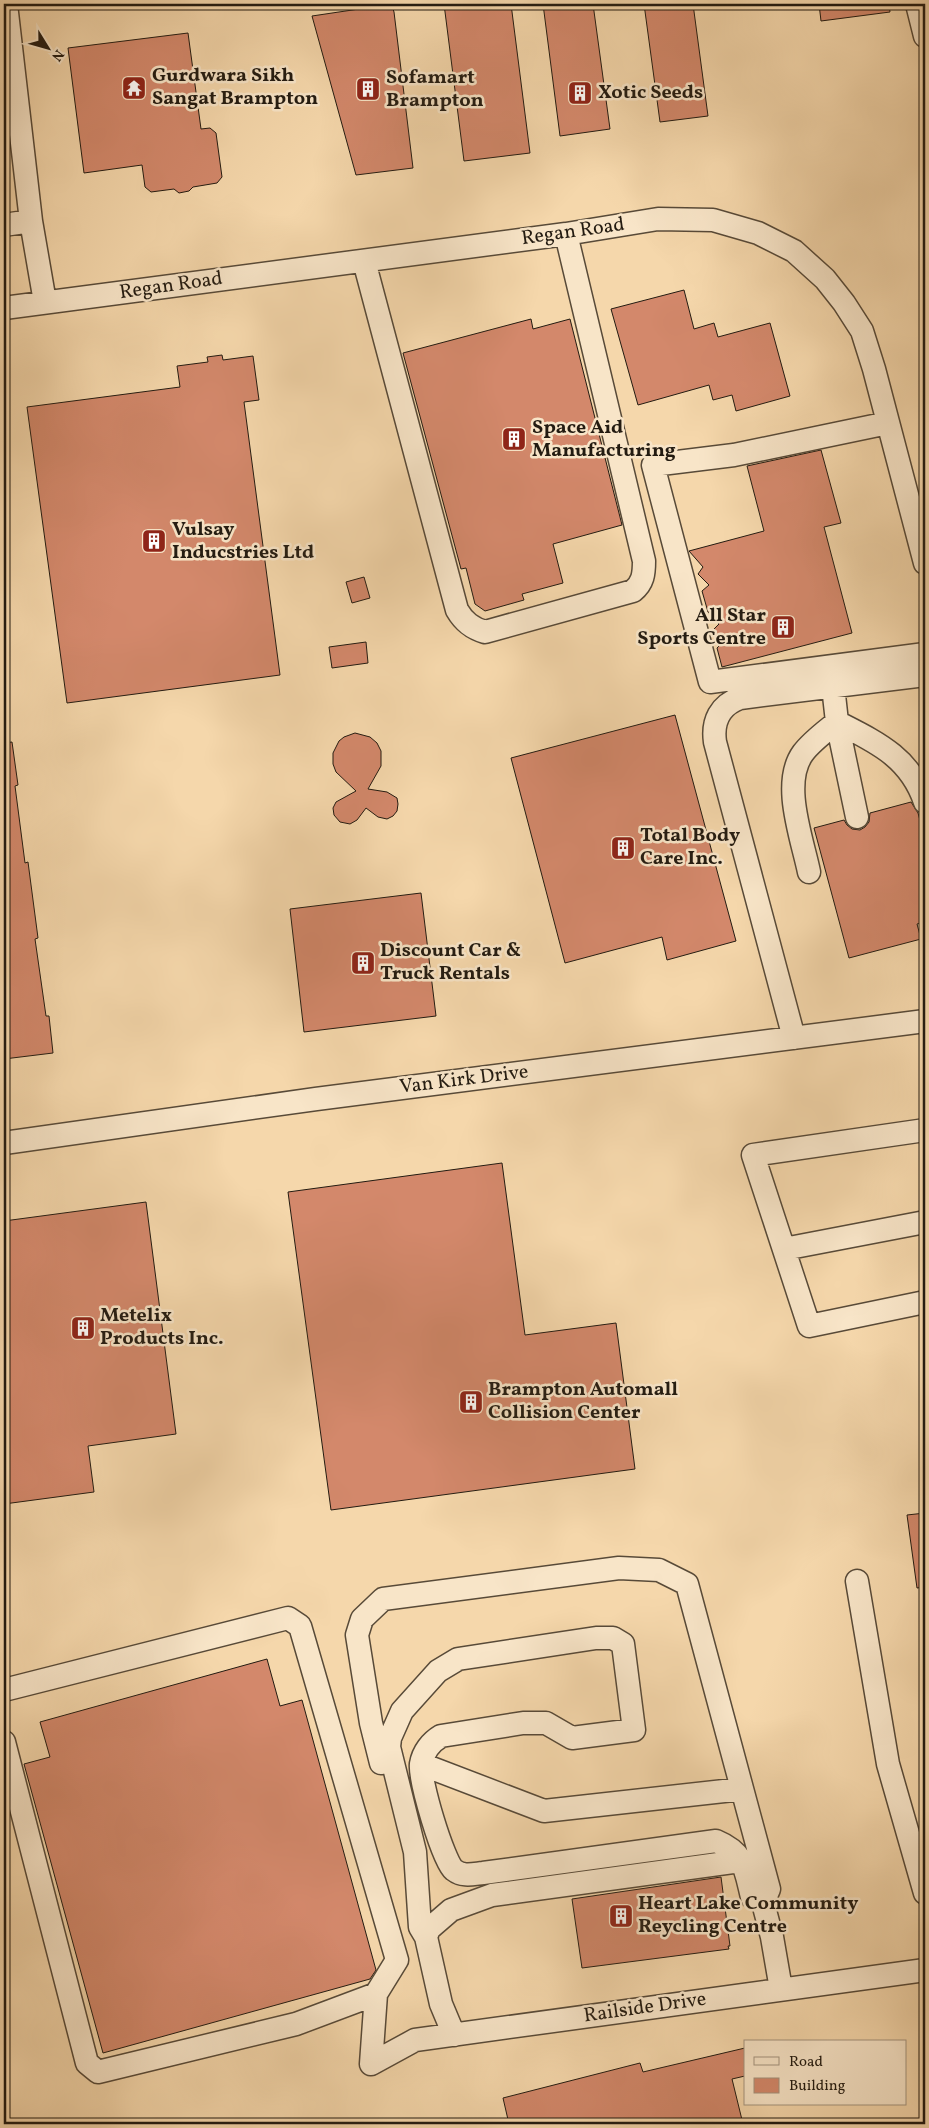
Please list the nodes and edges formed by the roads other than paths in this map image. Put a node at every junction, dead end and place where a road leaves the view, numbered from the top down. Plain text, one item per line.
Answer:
1 (6, 4) edge
2 (917, 4) edge
3 (925, 36) edge
4 (31, 221) junction
5 (4, 224) edge
6 (566, 234) junction
7 (364, 261) junction
8 (45, 302) junction
9 (4, 308) edge
10 (888, 423) junction
11 (925, 563) edge
12 (925, 654) edge
13 (925, 675) edge
14 (833, 686) junction
15 (837, 722) junction
16 (925, 802) edge
17 (857, 817) dead end
18 (810, 872) dead end
19 (925, 1020) edge
20 (794, 1038) junction
21 (925, 1130) edge
22 (4, 1143) edge
23 (925, 1222) edge
24 (784, 1249) junction
25 (925, 1302) edge
26 (856, 1581) dead end
27 (4, 1690) edge
28 (4, 1742) edge
29 (421, 1764) junction
30 (742, 1790) junction
31 (744, 1864) junction
32 (457, 1872) junction
33 (416, 1878) junction
34 (925, 1893) edge
35 (492, 1895) junction
36 (763, 1903) junction
37 (426, 1937) junction
38 (925, 1970) edge
39 (781, 1989) junction
40 (376, 1994) junction
41 (454, 2035) junction

1 - 4 street
2 - 3 street
4 - 5 street
4 - 8 street
6 - 7 street, Regan Road
6 - 7 street
6 - 10 street, Regan Road
7 - 8 street, Regan Road
8 - 9 street, Regan Road
10 - 11 street, Regan Road
10 - 12 street
13 - 14 street
14 - 15 street
14 - 20 street
15 - 16 street
15 - 17 street
15 - 18 street
19 - 20 street, Van Kirk Drive
20 - 22 street, Van Kirk Drive
21 - 24 street
23 - 24 street
24 - 25 street
26 - 34 street
27 - 40 street
28 - 40 street
29 - 30 street
29 - 32 street
29 - 33 street
30 - 33 street
30 - 36 street
31 - 32 street
31 - 35 street
31 - 36 street
32 - 33 street
32 - 35 street
33 - 37 street
35 - 37 street
36 - 39 street
37 - 41 street
38 - 39 street, Railside Drive
39 - 41 street, Railside Drive
40 - 41 street, Railside Drive

